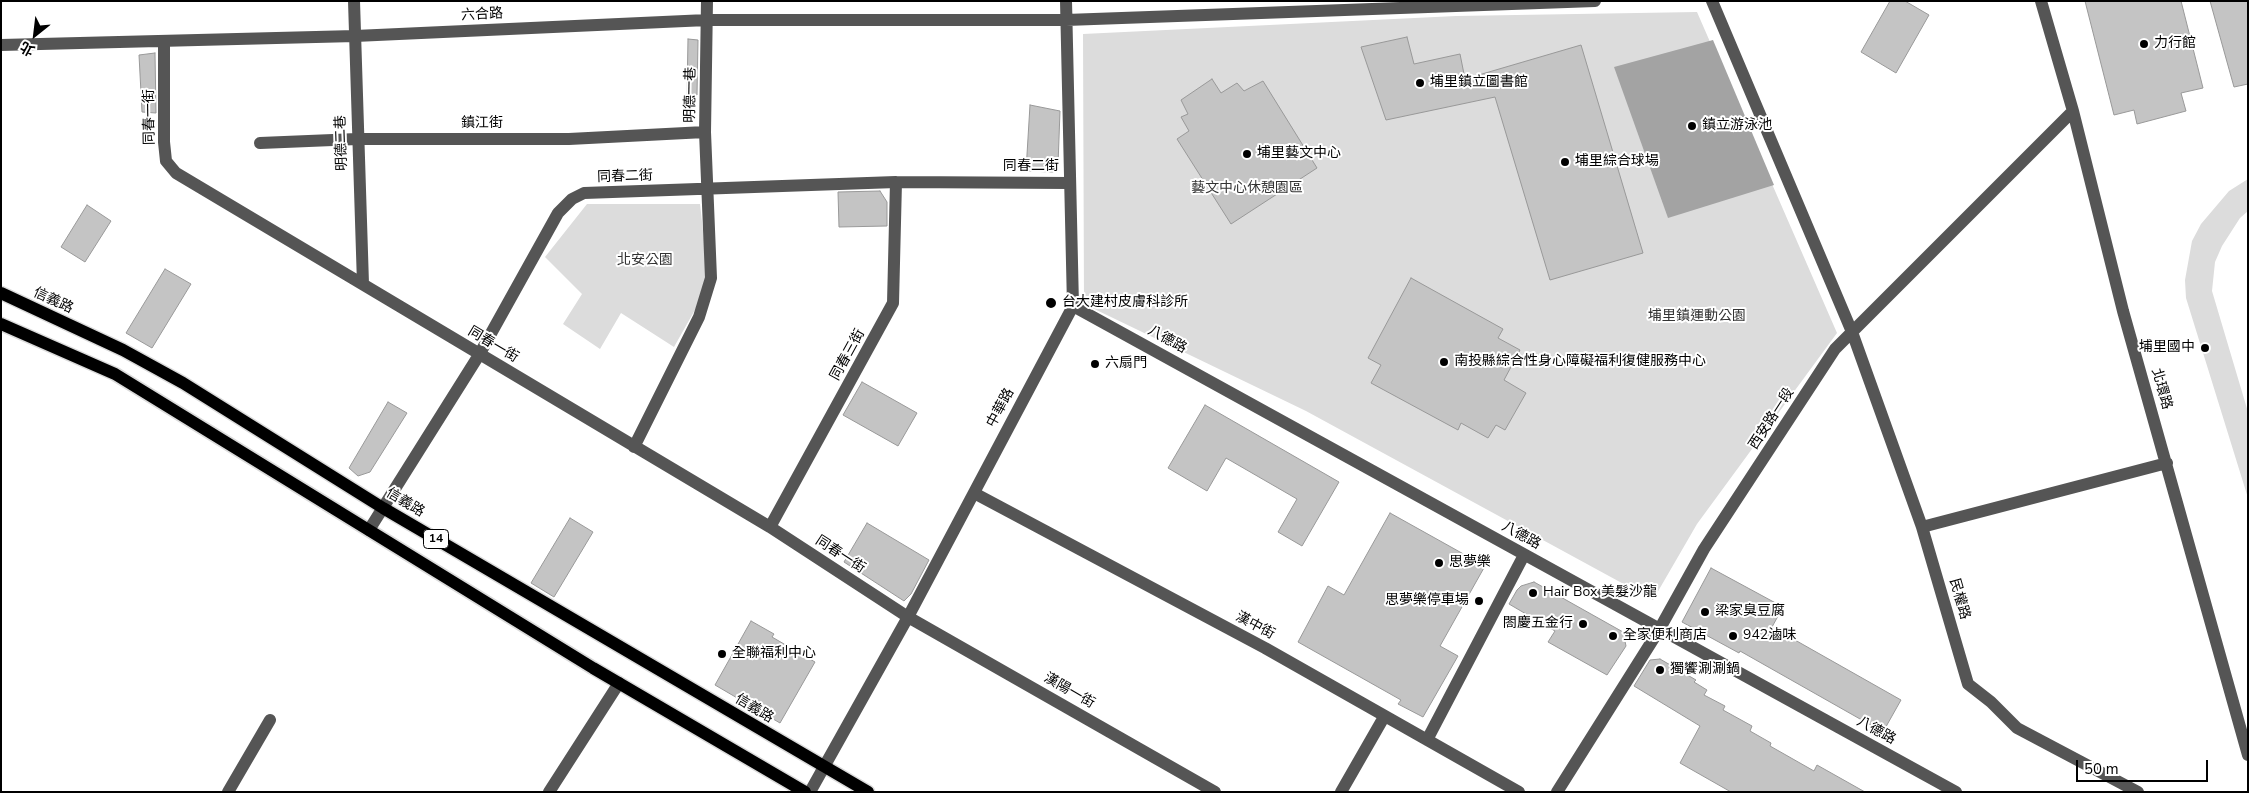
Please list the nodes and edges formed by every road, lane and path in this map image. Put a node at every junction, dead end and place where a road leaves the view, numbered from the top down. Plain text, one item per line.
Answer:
1 (354, 1) edge
2 (707, 1) edge
3 (1066, 1) edge
4 (1594, 1) edge
5 (1712, 1) edge
6 (2041, 1) edge
7 (707, 20) junction
8 (1066, 20) junction
9 (355, 36) junction
10 (164, 41) junction
11 (1, 44) edge
12 (2073, 111) junction
13 (705, 132) junction
14 (357, 138) junction
15 (260, 143) dead end
16 (896, 182) junction
17 (1070, 182) junction
18 (708, 190) junction
19 (363, 284) junction
20 (1, 293) edge
21 (1072, 306) junction
22 (1, 324) edge
23 (1852, 332) junction
24 (479, 355) junction
25 (634, 447) junction
26 (2167, 463) junction
27 (974, 493) junction
28 (383, 508) junction
29 (770, 527) junction
30 (1922, 527) junction
31 (369, 530) junction
32 (1524, 555) junction
33 (908, 617) junction
34 (1659, 630) junction
35 (619, 683) junction
36 (1384, 717) junction
37 (270, 720) dead end
38 (1427, 740) junction
39 (2248, 755) edge
40 (824, 767) junction
41 (228, 792) edge
42 (549, 792) edge
43 (804, 792) edge
44 (810, 792) edge
45 (868, 792) edge
46 (1215, 792) edge
47 (1340, 792) edge
48 (1519, 792) edge
49 (1558, 792) edge
50 (1956, 792) edge
51 (2138, 792) edge

1 - 9 street, 明德二巷
2 - 7 street, 明德一巷
3 - 8 street, 中華路
4 - 8 street, 六合路
5 - 23 street, 民權路
6 - 12 street, 北環路
7 - 8 street, 六合路
7 - 9 street, 六合路
7 - 13 street, 明德一巷
8 - 17 street, 中華路
9 - 10 street, 六合路
9 - 14 street, 明德二巷
10 - 11 street, 六合路
10 - 19 street, 同春一街
12 - 23 street, 西安路一段
12 - 26 street, 北環路
13 - 14 street, 鎮江街
13 - 18 street, 明德一巷
14 - 15 street, 鎮江街
14 - 19 street, 明德二巷
16 - 17 street, 同春二街
16 - 18 street, 同春二街
16 - 29 street, 同春三街
17 - 21 street, 中華路
18 - 24 street, 同春二街
18 - 25 street, 明德一巷
19 - 24 street, 同春一街
20 - 28 main road, 信義路 / 14
21 - 27 street, 中華路
21 - 32 street, 八德路
22 - 31 main road, 14
23 - 30 street, 民權路
23 - 34 street, 西安路一段
24 - 25 street, 同春一街
24 - 28 street, 同春二街
25 - 29 street, 同春一街
26 - 30 street
26 - 39 street, 北環路
27 - 33 street, 中華路
27 - 36 street, 漢中街
28 - 31 street, 同春二街
28 - 40 main road, 信義路 / 14
29 - 33 street, 同春一街
30 - 51 street, 民權路
31 - 35 main road, 14
32 - 34 street, 八德路
32 - 38 street
33 - 40 street, 中華路
33 - 46 street, 漢陽一街
34 - 49 street, 西安路一段
34 - 50 street, 八德路
35 - 42 street
35 - 43 main road, 14
36 - 38 street, 漢中街
36 - 47 street
37 - 41 street
38 - 48 street, 漢中街
40 - 44 street, 中華路
40 - 45 main road, 信義路 / 14

